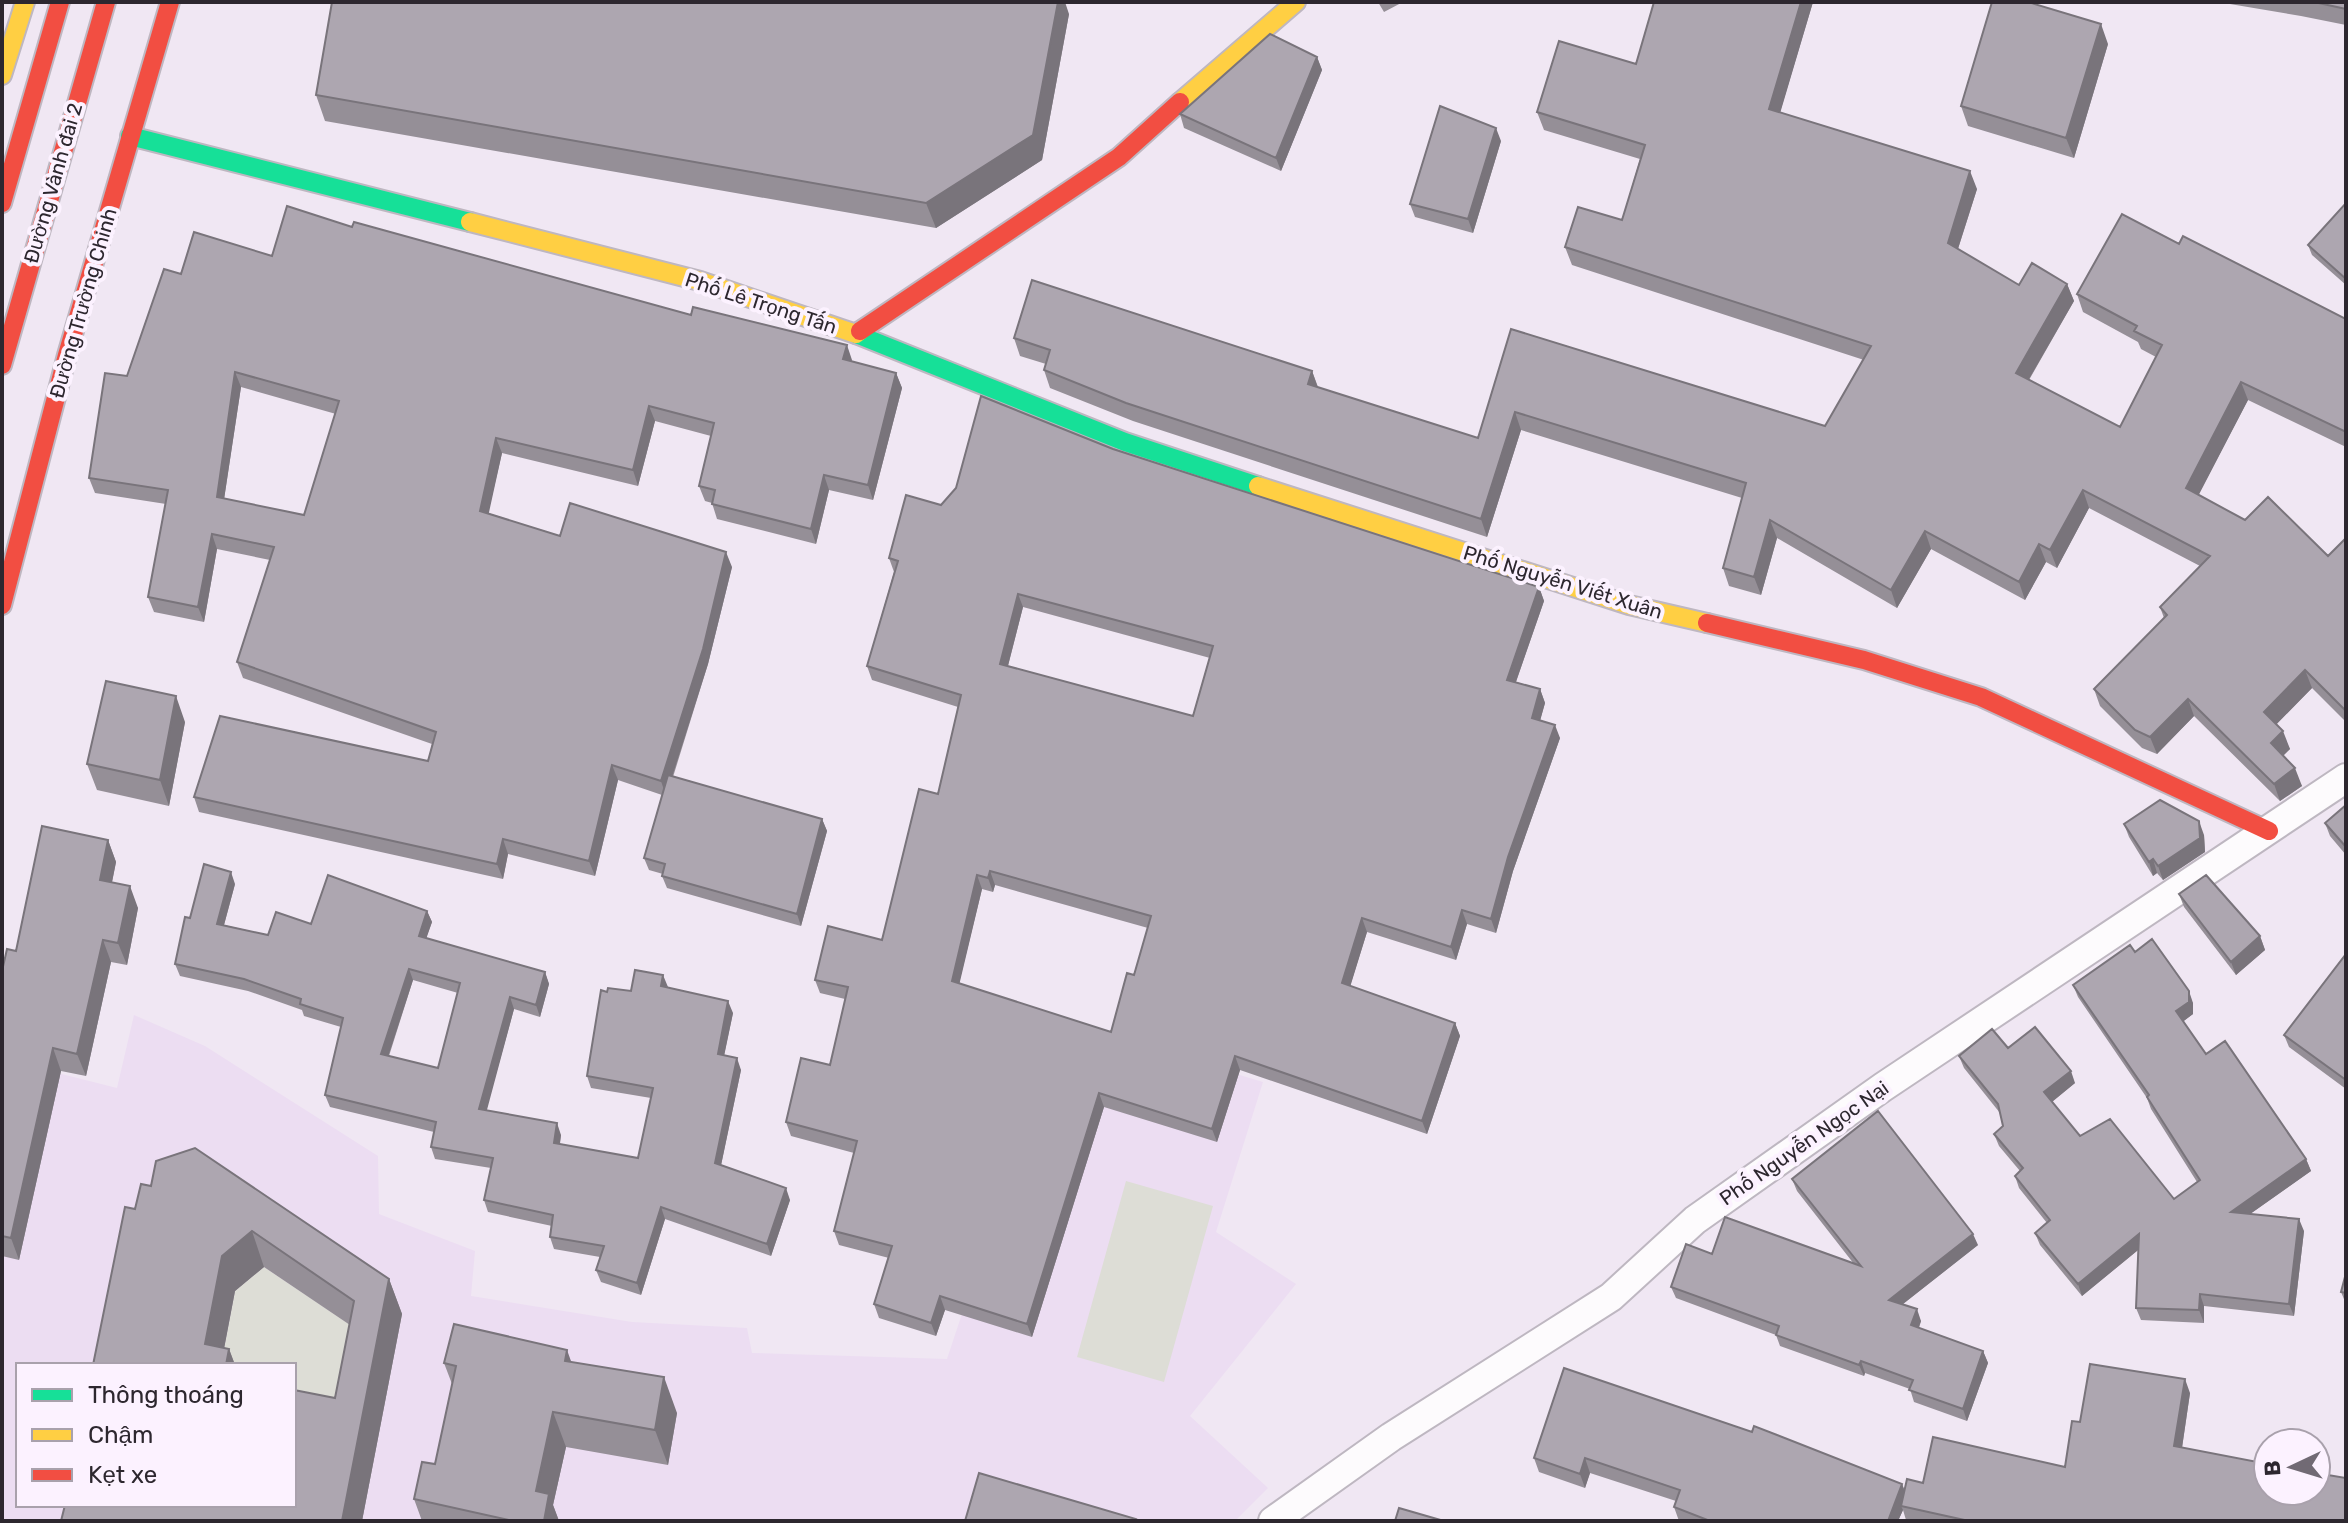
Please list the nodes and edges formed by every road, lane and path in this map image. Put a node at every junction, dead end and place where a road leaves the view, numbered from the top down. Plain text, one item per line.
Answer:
1 (25, 2) edge
2 (60, 2) edge
3 (106, 2) edge
4 (170, 2) edge
5 (1296, 2) edge
6 (2, 75) edge
7 (130, 136) junction
8 (2, 203) edge
9 (856, 334) junction
10 (2, 365) edge
11 (2, 605) edge
12 (2346, 778) edge
13 (2269, 831) junction
14 (1273, 1521) edge

1 - 6 main road
2 - 8 main road
3 - 10 main road, Đường Vành đai 2
4 - 7 main road, Đường Trường Chinh
5 - 9 main road, Phố Lê Trọng Tấn
7 - 9 main road, Phố Lê Trọng Tấn
7 - 11 main road, Đường Trường Chinh
9 - 13 main road, Phố Nguyễn Viết Xuân
12 - 13 street, Phố Nguyễn Ngọc Nại
13 - 14 street, Phố Nguyễn Ngọc Nại

